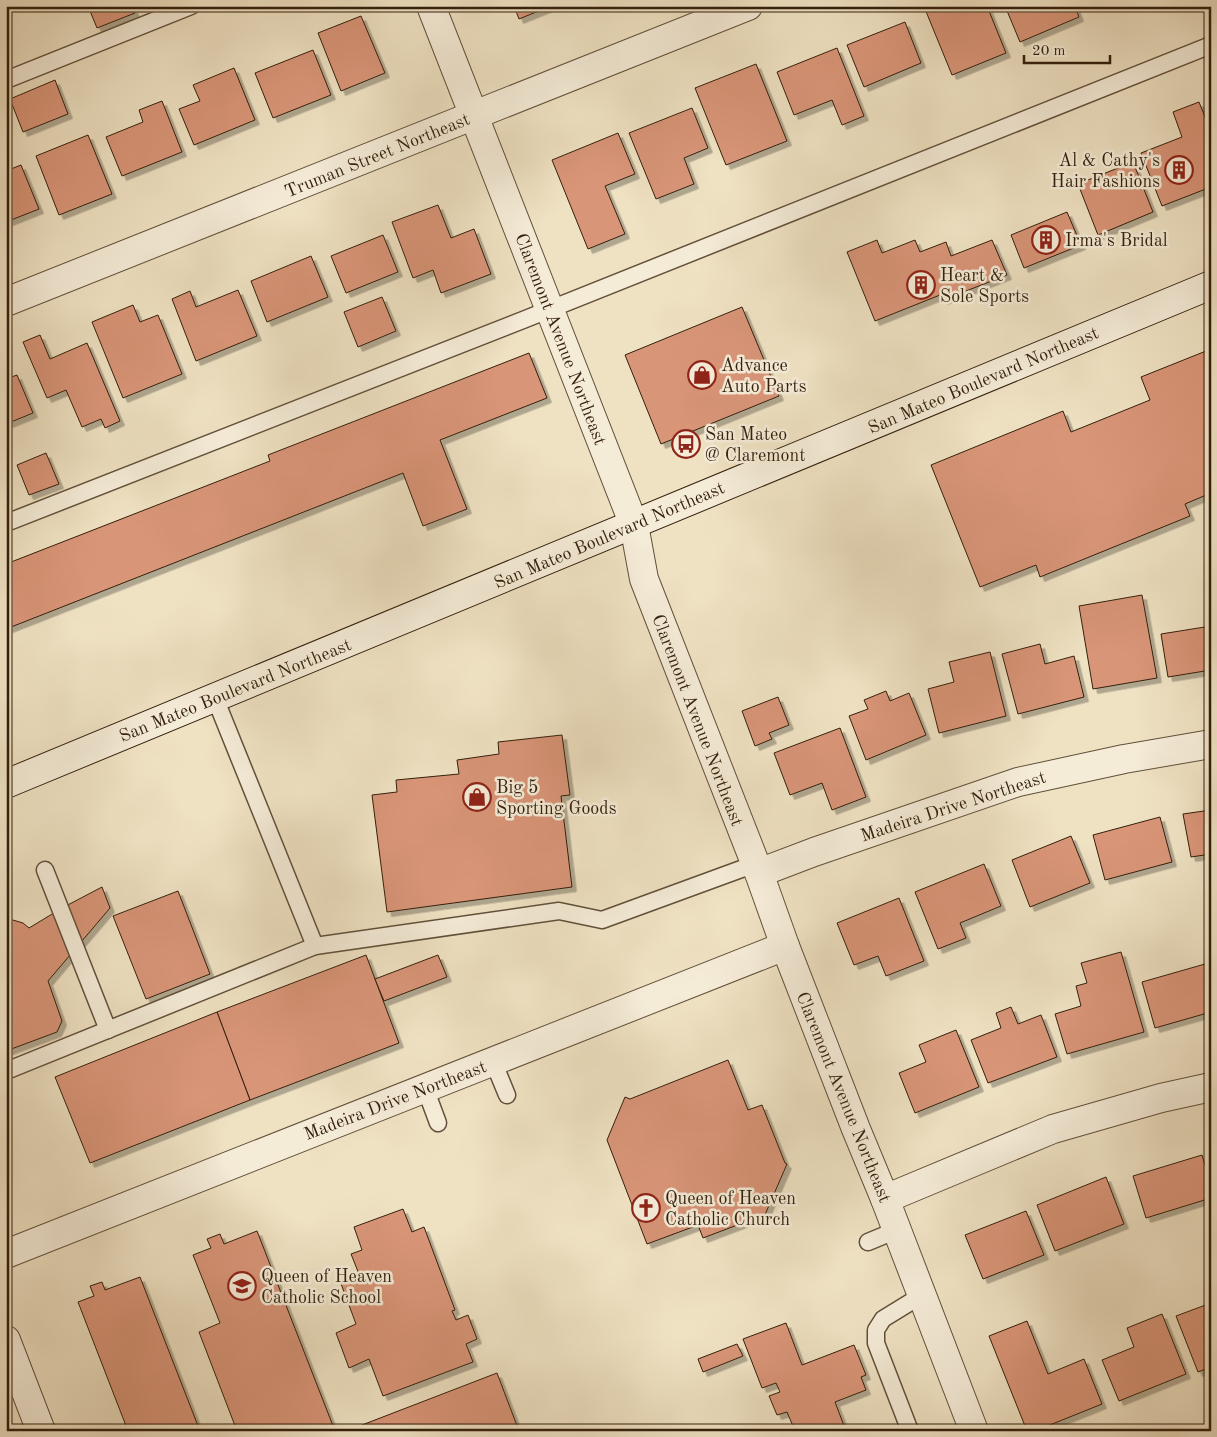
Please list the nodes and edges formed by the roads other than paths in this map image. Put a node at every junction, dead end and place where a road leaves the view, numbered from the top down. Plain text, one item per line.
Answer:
1 (191, 6) edge
2 (431, 6) edge
3 (748, 6) edge
4 (1211, 45) edge
5 (6, 80) edge
6 (473, 116) junction
7 (1211, 285) edge
8 (6, 302) edge
9 (549, 309) junction
10 (6, 523) edge
11 (634, 524) junction
12 (215, 698) junction
13 (1211, 744) edge
14 (6, 784) edge
15 (757, 869) junction
16 (45, 870) dead end
17 (315, 946) junction
18 (785, 946) junction
19 (108, 1030) junction
20 (493, 1061) junction
21 (6, 1071) edge
22 (1211, 1087) edge
23 (425, 1088) junction
24 (507, 1095) dead end
25 (438, 1123) dead end
26 (885, 1199) junction
27 (897, 1230) junction
28 (868, 1242) dead end
29 (6, 1254) edge
30 (922, 1296) junction
31 (6, 1340) edge
32 (41, 1431) edge
33 (910, 1431) edge
34 (974, 1431) edge

1 - 5 lane
2 - 6 street, Claremont Avenue Northeast
3 - 6 street, Truman Street Northeast
4 - 9 lane
6 - 8 street, Truman Street Northeast
6 - 9 street, Claremont Avenue Northeast
7 - 11 street, San Mateo Boulevard Northeast
9 - 10 lane
9 - 11 street, Claremont Avenue Northeast
11 - 12 street, San Mateo Boulevard Northeast
11 - 15 street, Claremont Avenue Northeast
12 - 14 street, San Mateo Boulevard Northeast
12 - 17 lane
13 - 15 street, Madeira Drive Northeast
15 - 17 lane
15 - 18 street, Claremont Avenue Northeast
16 - 19 lane
17 - 19 lane
18 - 20 street, Madeira Drive Northeast
18 - 26 street, Claremont Avenue Northeast
19 - 21 lane
20 - 23 street, Madeira Drive Northeast
20 - 24 lane
22 - 26 street
23 - 25 lane
23 - 29 street, Madeira Drive Northeast
26 - 27 street, Claremont Avenue Northeast
27 - 28 lane
27 - 30 street, Claremont Avenue Northeast
30 - 33 lane
30 - 34 street, Claremont Avenue Northeast
31 - 32 street

